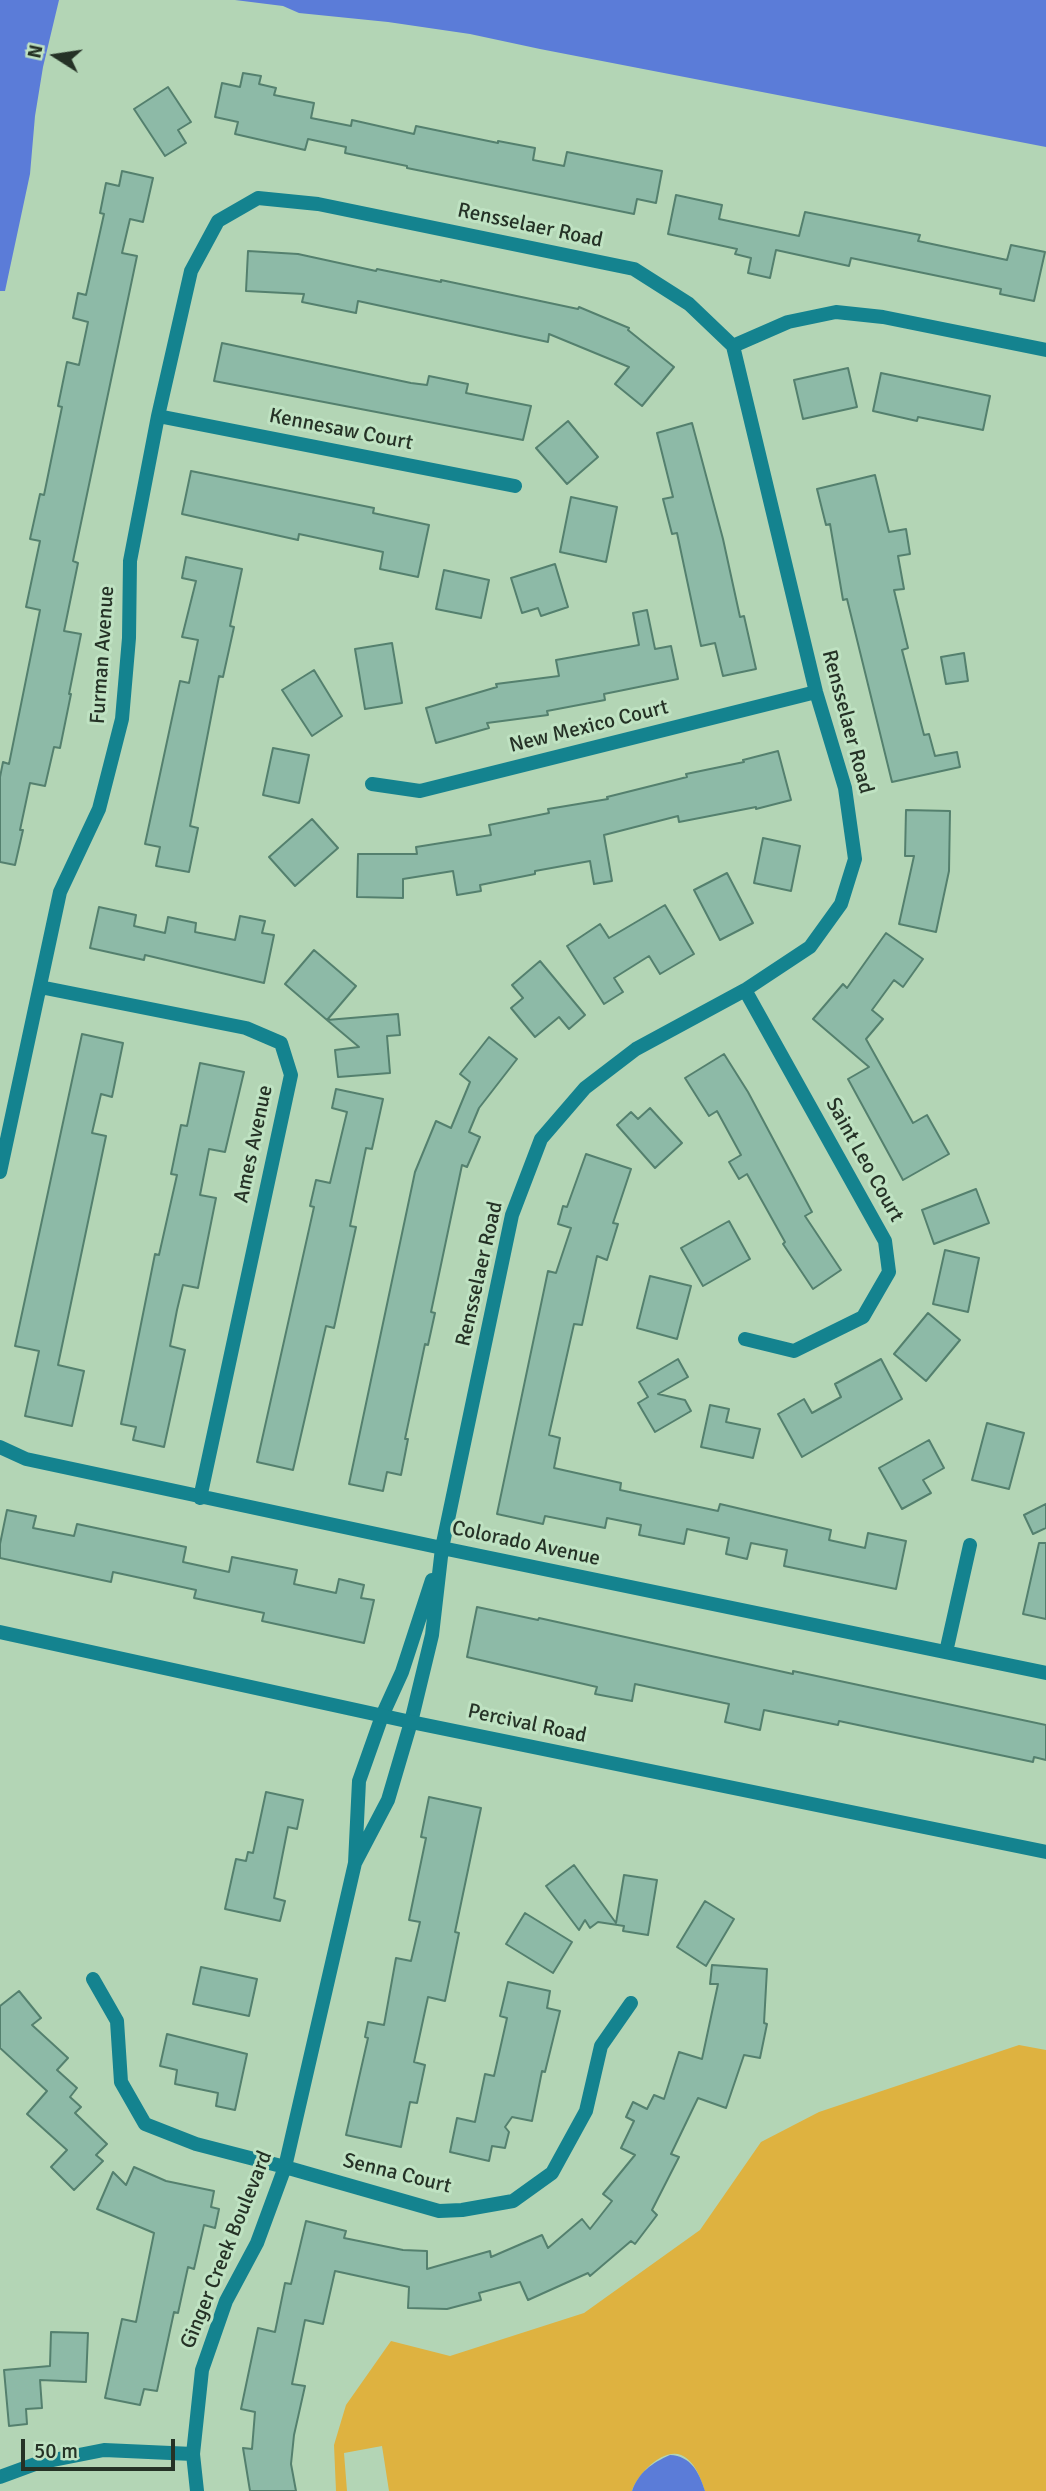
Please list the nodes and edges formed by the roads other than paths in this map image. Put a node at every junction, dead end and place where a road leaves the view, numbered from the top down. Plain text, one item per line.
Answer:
1 (218, 221) joint
2 (733, 346) junction
3 (1046, 351) edge
4 (158, 416) junction
5 (515, 486) dead end
6 (816, 692) junction
7 (372, 784) dead end
8 (40, 987) junction
9 (745, 990) junction
10 (0, 1172) edge
11 (745, 1339) dead end
12 (0, 1447) edge
13 (200, 1498) junction
14 (970, 1545) dead end
15 (442, 1548) junction
16 (0, 1632) edge
17 (946, 1652) junction
18 (1046, 1673) edge
19 (382, 1716) junction
20 (411, 1722) junction
21 (1046, 1852) edge
22 (355, 1863) junction
23 (93, 1979) dead end
24 (631, 2003) dead end
25 (285, 2166) junction
26 (193, 2454) junction
27 (0, 2477) edge
28 (197, 2491) edge

1 - 2 street, Rensselaer Road
1 - 4 street, Furman Avenue
2 - 3 street
2 - 6 street, Rensselaer Road
4 - 5 street, Kennesaw Court
4 - 8 street, Furman Avenue
6 - 7 street, New Mexico Court
6 - 9 street, Rensselaer Road
8 - 10 street, Furman Avenue
8 - 13 street, Ames Avenue
9 - 11 street, Saint Leo Court
9 - 15 street, Rensselaer Road
12 - 13 street, Colorado Avenue
13 - 15 street, Colorado Avenue
14 - 17 street
15 - 17 street, Colorado Avenue
15 - 19 street, Rensselaer Road
15 - 20 street, Rensselaer Road
16 - 19 street, Percival Road
17 - 18 street, Colorado Avenue
19 - 20 street, Percival Road
19 - 22 street, Ginger Creek Boulevard
20 - 21 street, Percival Road
20 - 22 street, Ginger Creek Boulevard
22 - 25 street, Ginger Creek Boulevard
23 - 25 street, Senna Court
24 - 25 street, Senna Court
25 - 26 street, Ginger Creek Boulevard
26 - 27 street
26 - 28 street, Ginger Creek Boulevard

